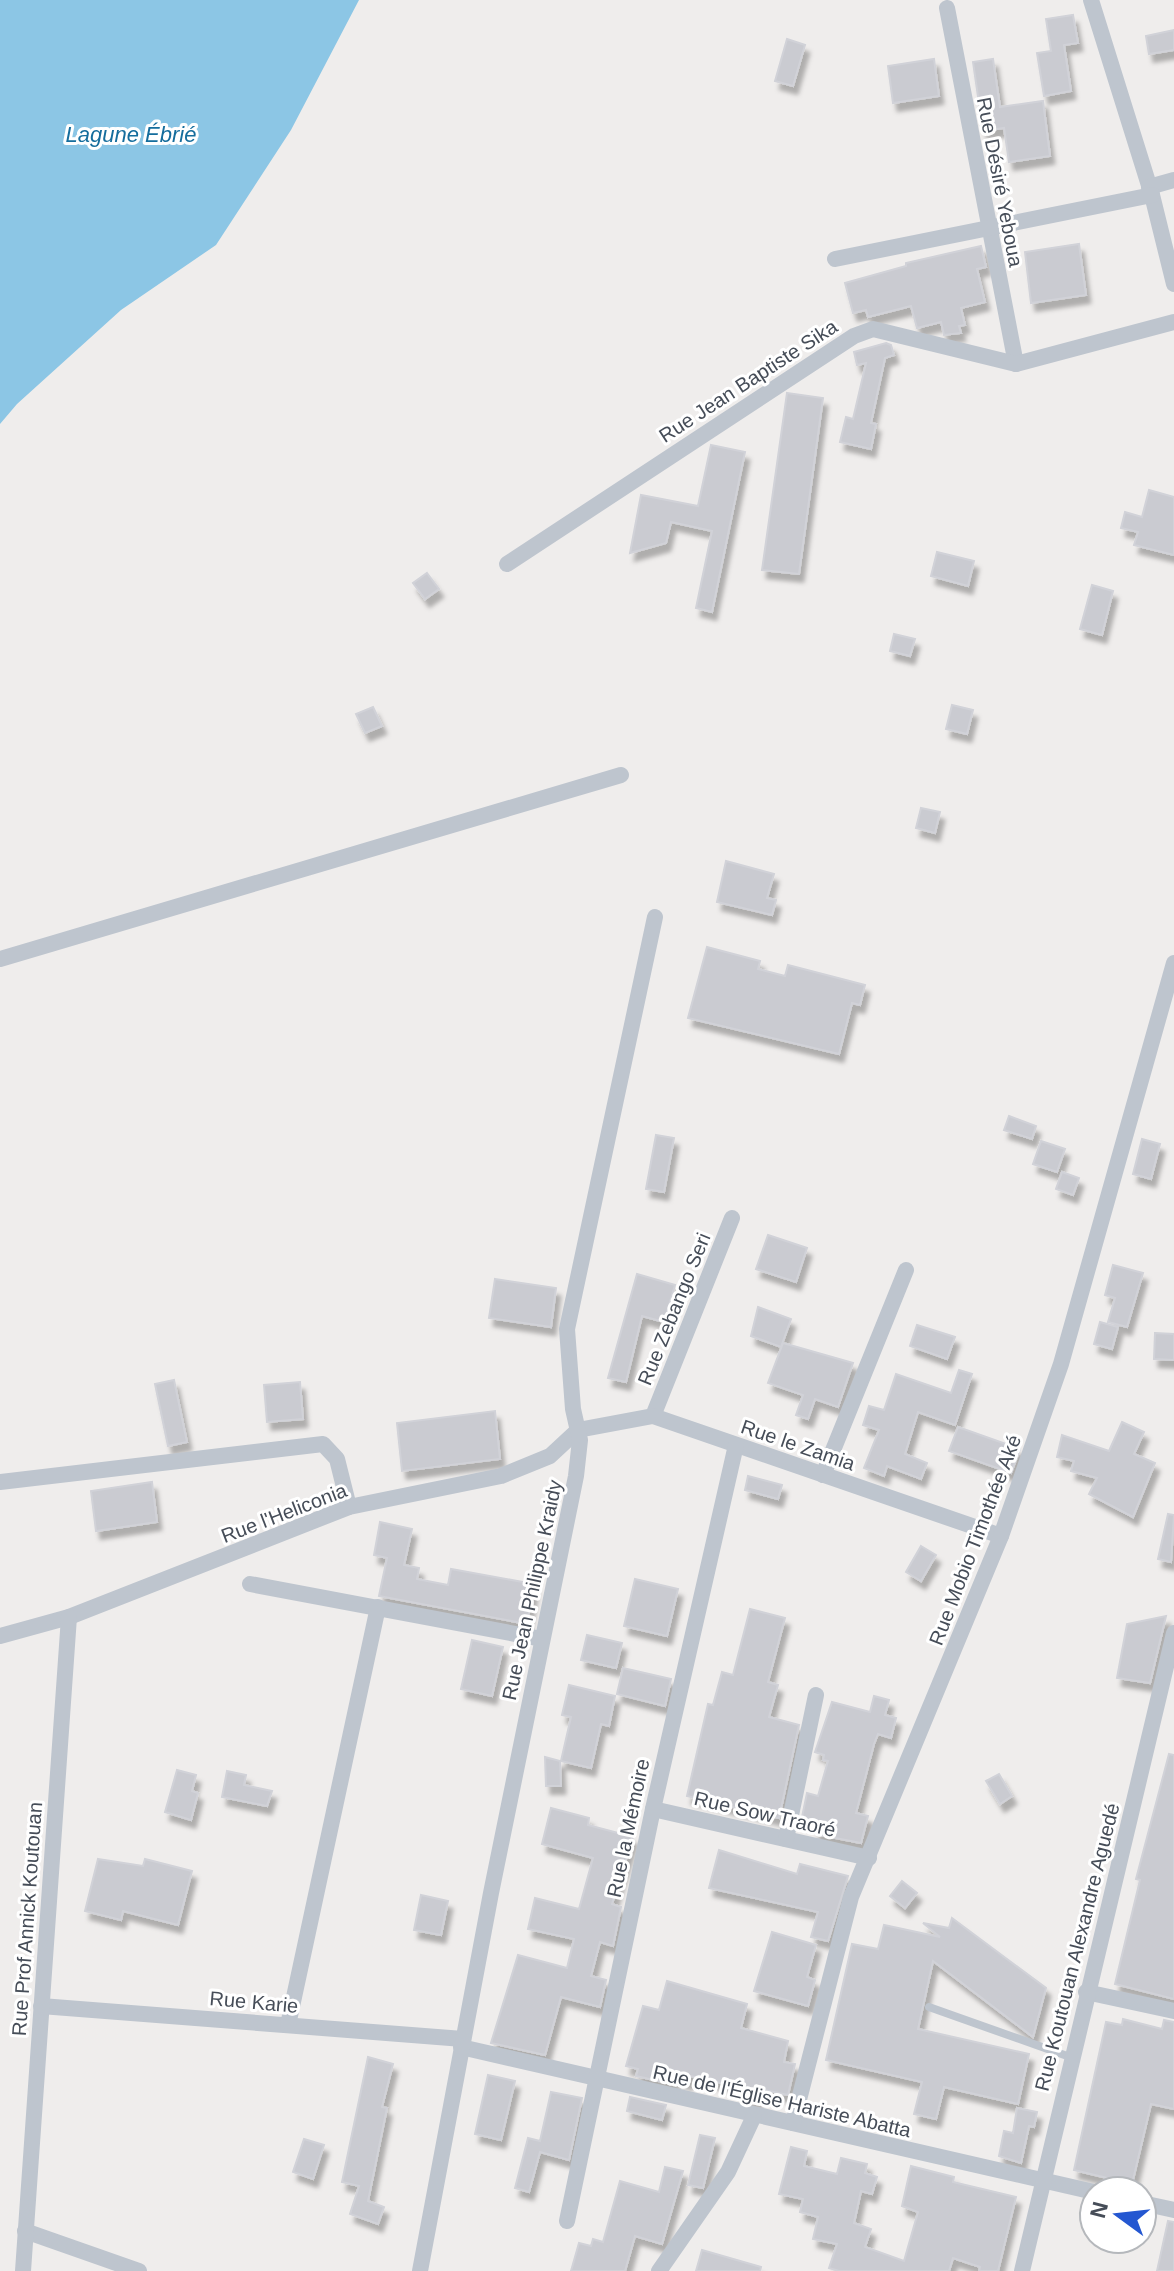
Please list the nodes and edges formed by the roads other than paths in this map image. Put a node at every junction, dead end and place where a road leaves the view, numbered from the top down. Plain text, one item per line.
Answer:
1 (1091, 0) edge
2 (947, 8) dead end
3 (1174, 180) edge
4 (1150, 191) junction
5 (987, 227) junction
6 (835, 259) dead end
7 (1174, 284) edge
8 (1174, 322) edge
9 (1016, 364) junction
10 (507, 564) dead end
11 (621, 775) dead end
12 (655, 917) dead end
13 (0, 959) edge
14 (1174, 963) edge
15 (732, 1218) dead end
16 (906, 1270) dead end
17 (653, 1416) junction
18 (578, 1430) junction
19 (736, 1445) junction
20 (823, 1475) junction
21 (0, 1482) edge
22 (349, 1507) junction
23 (1001, 1536) junction
24 (250, 1584) dead end
25 (378, 1607) junction
26 (69, 1617) junction
27 (1174, 1633) edge
28 (0, 1636) edge
29 (542, 1639) junction
30 (816, 1695) dead end
31 (653, 1809) junction
32 (786, 1839) junction
33 (869, 1858) junction
34 (1086, 1992) junction
35 (41, 2006) junction
36 (929, 2007) dead end
37 (1174, 2011) edge
38 (288, 2025) junction
39 (462, 2043) junction
40 (1070, 2057) junction
41 (595, 2079) junction
42 (754, 2116) junction
43 (793, 2123) junction
44 (1041, 2180) junction
45 (1078, 2188) edge
46 (567, 2221) dead end
47 (25, 2231) junction
48 (23, 2271) edge
49 (139, 2271) edge
50 (420, 2271) edge
51 (659, 2271) edge
52 (1022, 2271) edge

1 - 4 street
2 - 5 street, Rue Désiré Yeboua
3 - 4 street
4 - 5 street
4 - 7 street
5 - 6 street
5 - 9 street, Rue Désiré Yeboua
8 - 9 street
9 - 10 street, Rue Jean Baptiste Sika
11 - 13 street
12 - 18 street, Rue Jean Philippe Kraidy
14 - 23 street, Rue Mobio Timothée Aké
15 - 17 street, Rue Zebango Seri
16 - 20 street
17 - 18 street, Rue le Zamia
17 - 19 street, Rue le Zamia
18 - 22 street, Rue l'Heliconia
18 - 29 street, Rue Jean Philippe Kraidy
19 - 20 street, Rue le Zamia
19 - 31 street, Rue la Mémoire
20 - 23 street, Rue le Zamia
21 - 22 street
22 - 26 street, Rue l'Heliconia
23 - 33 street, Rue Mobio Timothée Aké
24 - 25 street
25 - 29 street
25 - 38 street
26 - 28 street, Rue l'Heliconia
26 - 35 street, Rue Prof Annick Koutouan
27 - 34 street, Rue Koutouan Alexandre Aguedé
29 - 39 street, Rue Jean Philippe Kraidy
30 - 32 street
31 - 32 street, Rue Sow Traoré
31 - 41 street, Rue la Mémoire
32 - 33 street, Rue Sow Traoré
33 - 43 street, Rue Mobio Timothée Aké
34 - 37 street
34 - 40 street, Rue Koutouan Alexandre Aguedé
35 - 38 street, Rue Karie
35 - 47 street, Rue Prof Annick Koutouan
36 - 40 lane
38 - 39 street, Rue Karie
39 - 41 street, Rue de l'Église Hariste Abatta
39 - 50 street, Rue Jean Philippe Kraidy
40 - 44 street, Rue Koutouan Alexandre Aguedé
41 - 42 street, Rue de l'Église Hariste Abatta
41 - 46 street, Rue la Mémoire
42 - 43 street, Rue de l'Église Hariste Abatta
42 - 51 street
43 - 44 street, Rue de l'Église Hariste Abatta
44 - 45 street, Rue de l'Église Hariste Abatta
44 - 52 street, Rue Koutouan Alexandre Aguedé
47 - 48 street, Rue Prof Annick Koutouan
47 - 49 street

